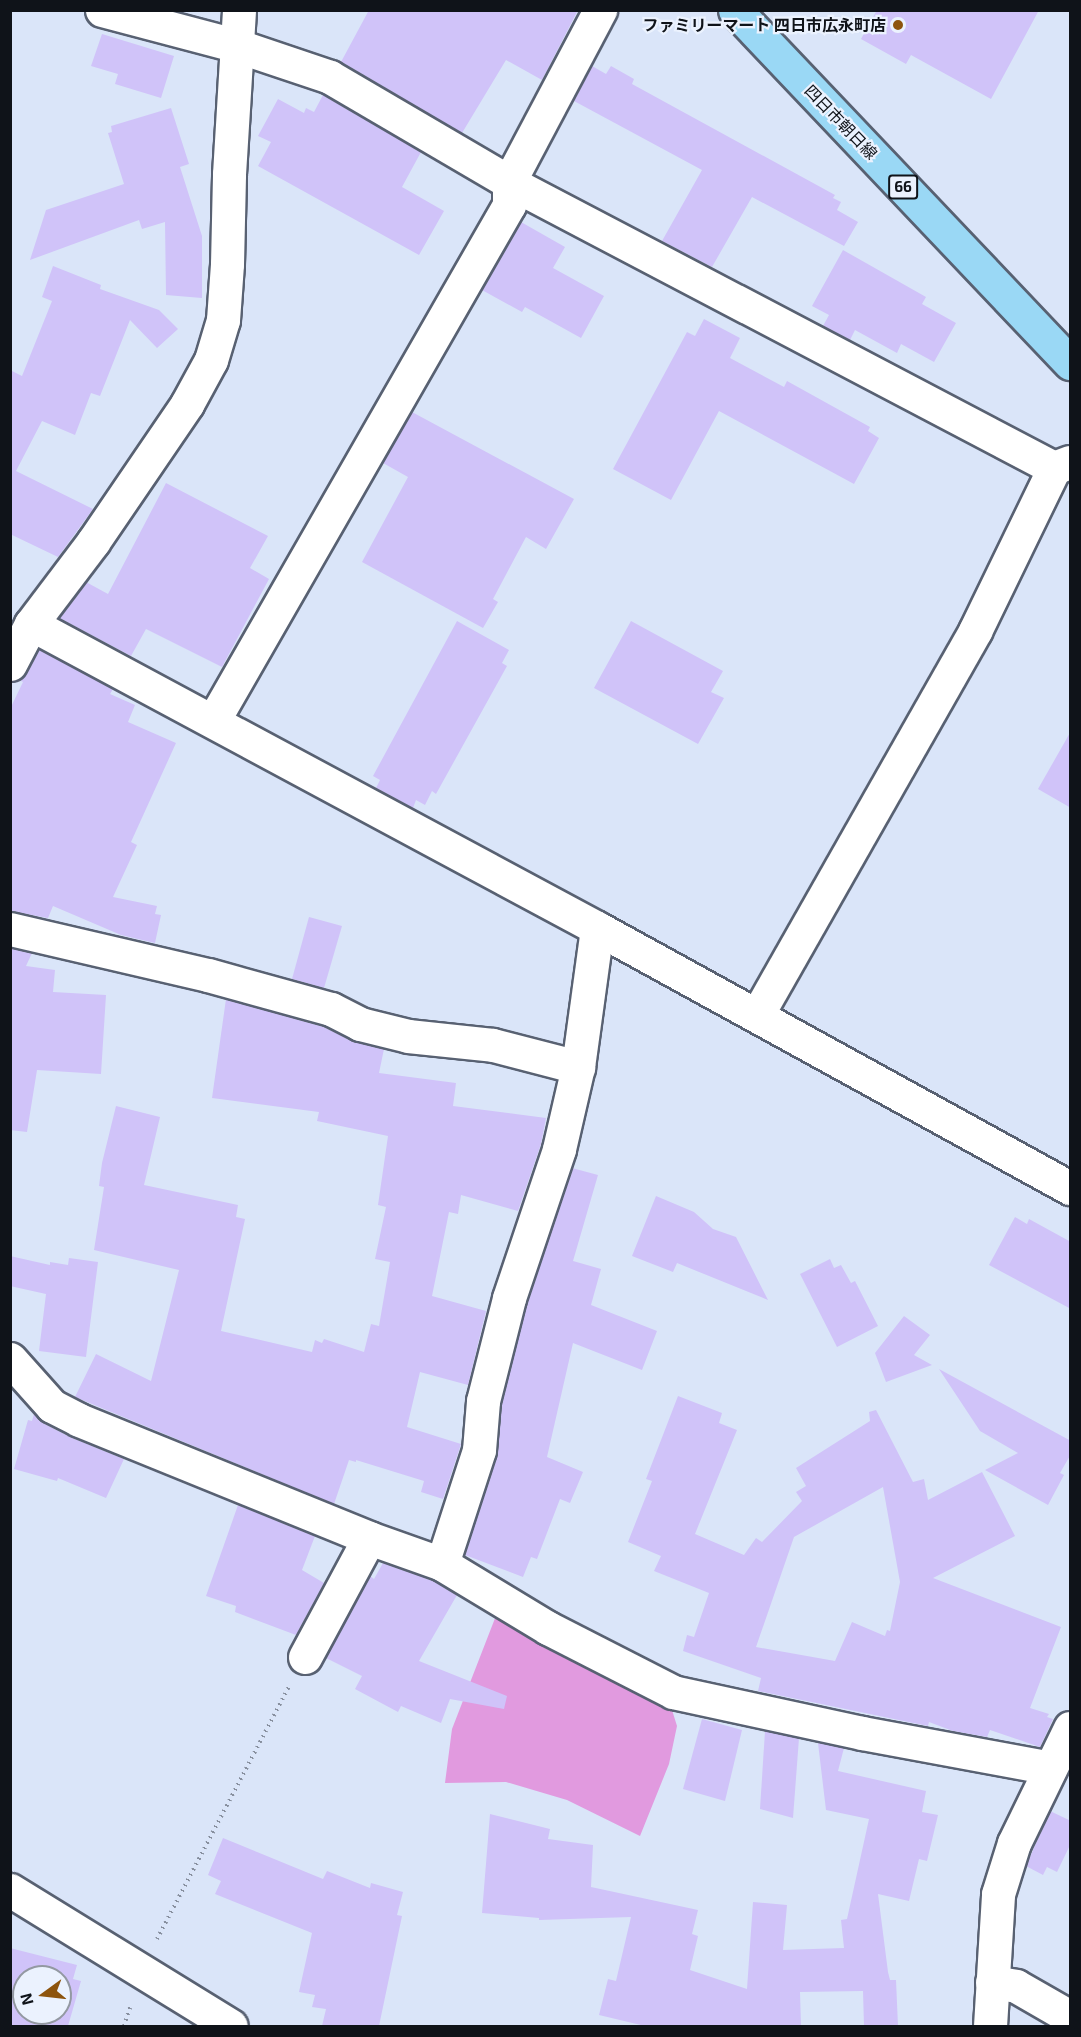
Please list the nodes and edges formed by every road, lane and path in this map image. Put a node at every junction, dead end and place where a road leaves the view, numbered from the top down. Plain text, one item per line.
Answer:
1 (102, 10) edge
2 (239, 10) edge
3 (600, 10) edge
4 (735, 10) edge
5 (238, 46) junction
6 (509, 182) junction
7 (1071, 363) edge
8 (1062, 465) edge
9 (31, 624) junction
10 (10, 664) edge
11 (204, 717) junction
12 (10, 929) edge
13 (596, 939) junction
14 (757, 1015) junction
15 (578, 1067) junction
16 (1071, 1188) edge
17 (10, 1359) edge
18 (369, 1538) junction
19 (442, 1564) junction
20 (305, 1657) joint
21 (1071, 1728) edge
22 (1050, 1767) junction
23 (10, 1890) edge
24 (140, 1971) junction
25 (992, 1982) junction
26 (1071, 2017) edge
27 (231, 2026) edge
28 (990, 2026) edge

1 - 5 street
2 - 5 street
3 - 6 street
4 - 7 main road, 四日市朝日線 / 66
5 - 6 street
5 - 9 street
6 - 8 street
6 - 11 street
8 - 14 street
9 - 10 street
9 - 11 street
11 - 13 street
12 - 15 street
13 - 14 street
13 - 15 street
14 - 16 street
15 - 19 street
17 - 18 street
18 - 19 street
18 - 20 street
19 - 22 street
20 - 24 path
21 - 22 street
22 - 25 street
23 - 24 street
24 - 27 street
25 - 26 street
25 - 28 street

